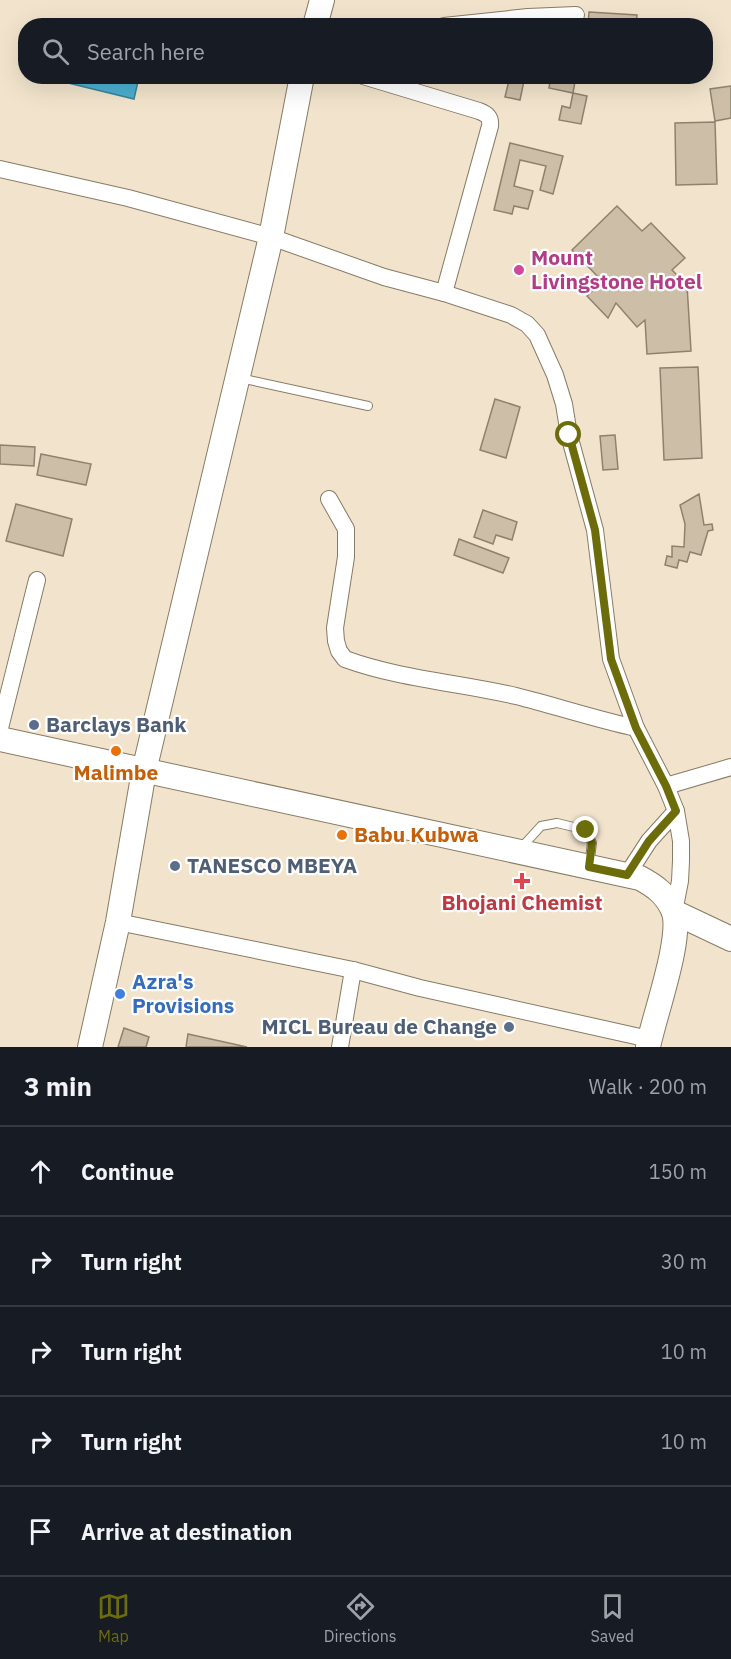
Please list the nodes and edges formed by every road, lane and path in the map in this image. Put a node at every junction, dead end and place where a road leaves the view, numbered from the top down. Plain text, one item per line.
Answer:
1 (322, 0) edge
2 (576, 15) dead end
3 (317, 18) edge
4 (518, 18) edge
5 (300, 84) edge
6 (390, 84) edge
7 (0, 170) edge
8 (271, 237) junction
9 (444, 293) junction
10 (237, 378) junction
11 (368, 406) dead end
12 (328, 499) dead end
13 (37, 580) dead end
14 (0, 728) edge
15 (636, 728) junction
16 (0, 740) edge
17 (731, 767) edge
18 (144, 771) junction
19 (666, 786) junction
20 (676, 811) junction
21 (518, 851) junction
22 (589, 867) junction
23 (627, 875) junction
24 (674, 912) junction
25 (118, 922) junction
26 (731, 939) edge
27 (353, 970) junction
28 (648, 1043) edge
29 (90, 1047) edge
30 (340, 1047) edge

1 - 3 street
2 - 4 street
5 - 8 street
6 - 9 street
7 - 8 street
8 - 9 street
8 - 10 street
9 - 15 street
10 - 11 lane
10 - 18 street
12 - 15 street
13 - 14 street
15 - 19 street
16 - 18 street
17 - 19 street
18 - 21 street
18 - 25 street
19 - 20 street
20 - 23 street
20 - 24 street
21 - 22 street
21 - 22 lane
22 - 23 street
23 - 24 street
24 - 26 street
24 - 28 street
25 - 27 street
25 - 29 street
27 - 28 street
27 - 30 street

